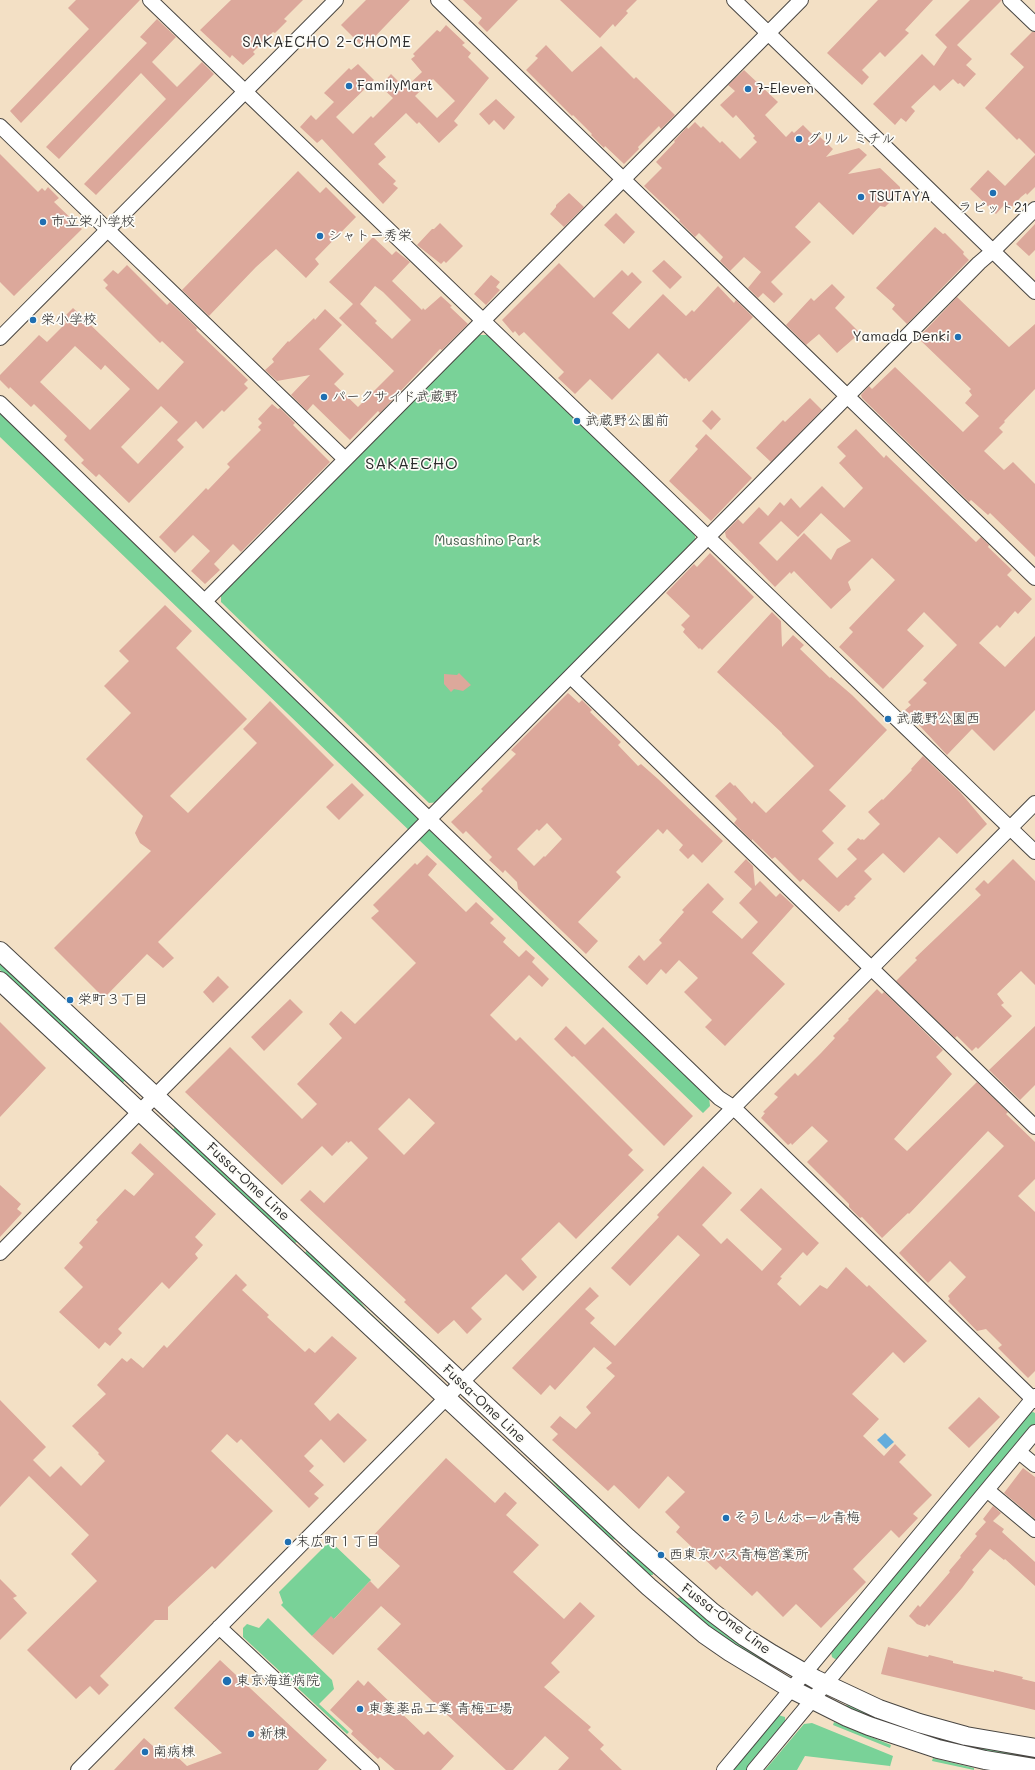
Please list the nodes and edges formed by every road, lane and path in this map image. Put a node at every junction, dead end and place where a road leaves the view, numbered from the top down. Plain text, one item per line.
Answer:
1 (150, 0) edge
2 (336, 0) edge
3 (438, 0) edge
4 (734, 0) edge
5 (801, 0) edge
6 (1010, 0) edge
7 (1035, 24) edge
8 (768, 33) junction
9 (245, 91) junction
10 (0, 126) edge
11 (623, 179) junction
12 (1035, 209) edge
13 (108, 230) junction
14 (993, 251) junction
15 (1035, 292) edge
16 (483, 320) junction
17 (0, 338) edge
18 (848, 398) junction
19 (0, 403) edge
20 (346, 459) junction
21 (708, 537) junction
22 (1035, 578) edge
23 (205, 601) junction
24 (571, 677) junction
25 (1035, 804) edge
26 (429, 819) junction
27 (1010, 828) junction
28 (1035, 852) edge
29 (0, 951) edge
30 (871, 968) junction
31 (0, 981) edge
32 (155, 1096) junction
33 (733, 1107) junction
34 (140, 1112) junction
35 (1035, 1126) edge
36 (309, 1239) junction
37 (0, 1253) edge
38 (293, 1255) junction
39 (461, 1383) junction
40 (446, 1398) junction
41 (1034, 1399) edge
42 (1035, 1432) edge
43 (1019, 1452) junction
44 (1035, 1465) edge
45 (987, 1490) junction
46 (1035, 1530) edge
47 (628, 1538) junction
48 (613, 1553) junction
49 (673, 1579) junction
50 (658, 1595) junction
51 (219, 1627) junction
52 (805, 1673) junction
53 (825, 1684) junction
54 (791, 1689) junction
55 (812, 1700) junction
56 (1035, 1748) edge
57 (1035, 1768) edge
58 (78, 1770) edge
59 (372, 1770) edge
60 (724, 1770) edge
61 (754, 1770) edge

1 - 9 street
2 - 9 street
3 - 11 street
4 - 8 street
5 - 8 street
6 - 7 street
8 - 11 street
8 - 14 street
9 - 13 street
9 - 16 street
10 - 13 street
11 - 16 street
11 - 18 street
12 - 14 street
13 - 17 street
13 - 20 street
14 - 15 street
14 - 18 street
16 - 20 street
16 - 21 street
18 - 21 street
18 - 22 street
19 - 23 street
20 - 23 street
21 - 24 street
21 - 27 street
23 - 26 street
24 - 26 street
24 - 30 street
25 - 27 street
26 - 32 street
26 - 33 street
27 - 28 street
27 - 30 street
29 - 32 main road, Fussa-Ome Line
30 - 33 street
30 - 35 street
31 - 34 main road, Fussa-Ome Line
32 - 34 street
32 - 36 main road, Fussa-Ome Line
33 - 39 street
33 - 41 street
34 - 37 street
34 - 38 main road, Fussa-Ome Line
36 - 38 main road
36 - 39 main road, Fussa-Ome Line
38 - 40 main road, Fussa-Ome Line
39 - 40 street
39 - 47 main road, Fussa-Ome Line
40 - 48 main road, Fussa-Ome Line
40 - 51 street
41 - 52 street
42 - 43 street
43 - 44 street
43 - 45 street
45 - 46 street
45 - 53 street
47 - 48 main road
47 - 49 main road, Fussa-Ome Line
48 - 50 main road, Fussa-Ome Line
49 - 50 main road
49 - 52 main road, Fussa-Ome Line
50 - 54 main road, Fussa-Ome Line
51 - 58 street
51 - 59 street
52 - 53 main road, Fussa-Ome Line
52 - 54 street
53 - 55 street
53 - 56 main road, Fussa-Ome Line
54 - 55 main road, Fussa-Ome Line
54 - 60 street
55 - 57 main road, Fussa-Ome Line
55 - 61 street

